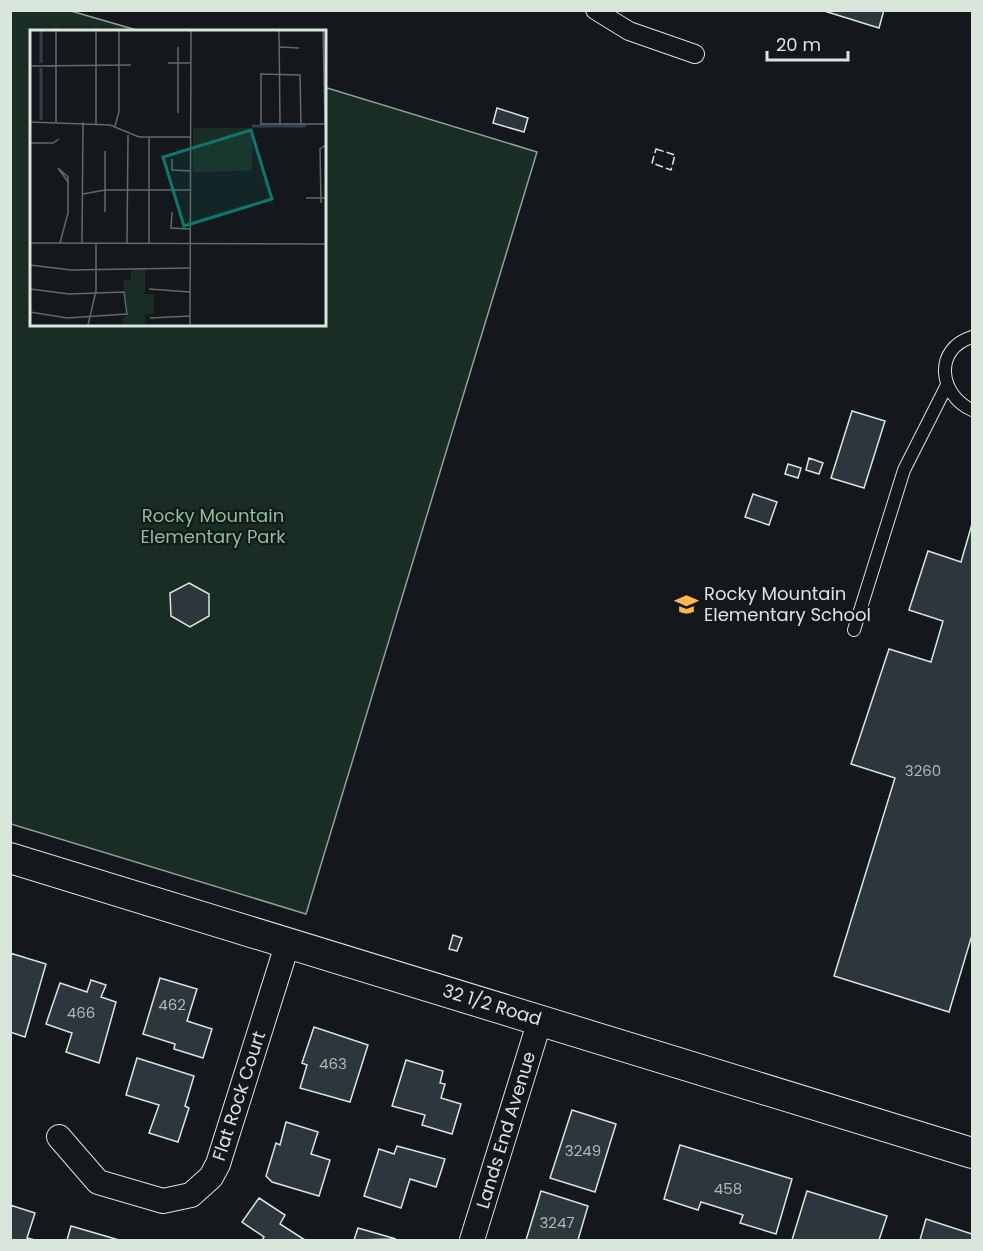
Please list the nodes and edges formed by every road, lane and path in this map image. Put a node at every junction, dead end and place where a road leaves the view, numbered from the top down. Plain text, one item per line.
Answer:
1 (594, 10) edge
2 (695, 54) dead end
3 (972, 337) edge
4 (947, 386) junction
5 (972, 410) edge
6 (854, 630) dead end
7 (10, 858) edge
8 (288, 942) junction
9 (540, 1020) junction
10 (59, 1137) dead end
11 (972, 1153) edge
12 (472, 1240) edge

1 - 2 street
3 - 4 lane
4 - 5 lane
4 - 6 lane
7 - 8 street, 32 1/2 Road
8 - 9 street, 32 1/2 Road
8 - 10 street, Flat Rock Court
9 - 11 street, 32 1/2 Road
9 - 12 street, Lands End Avenue

